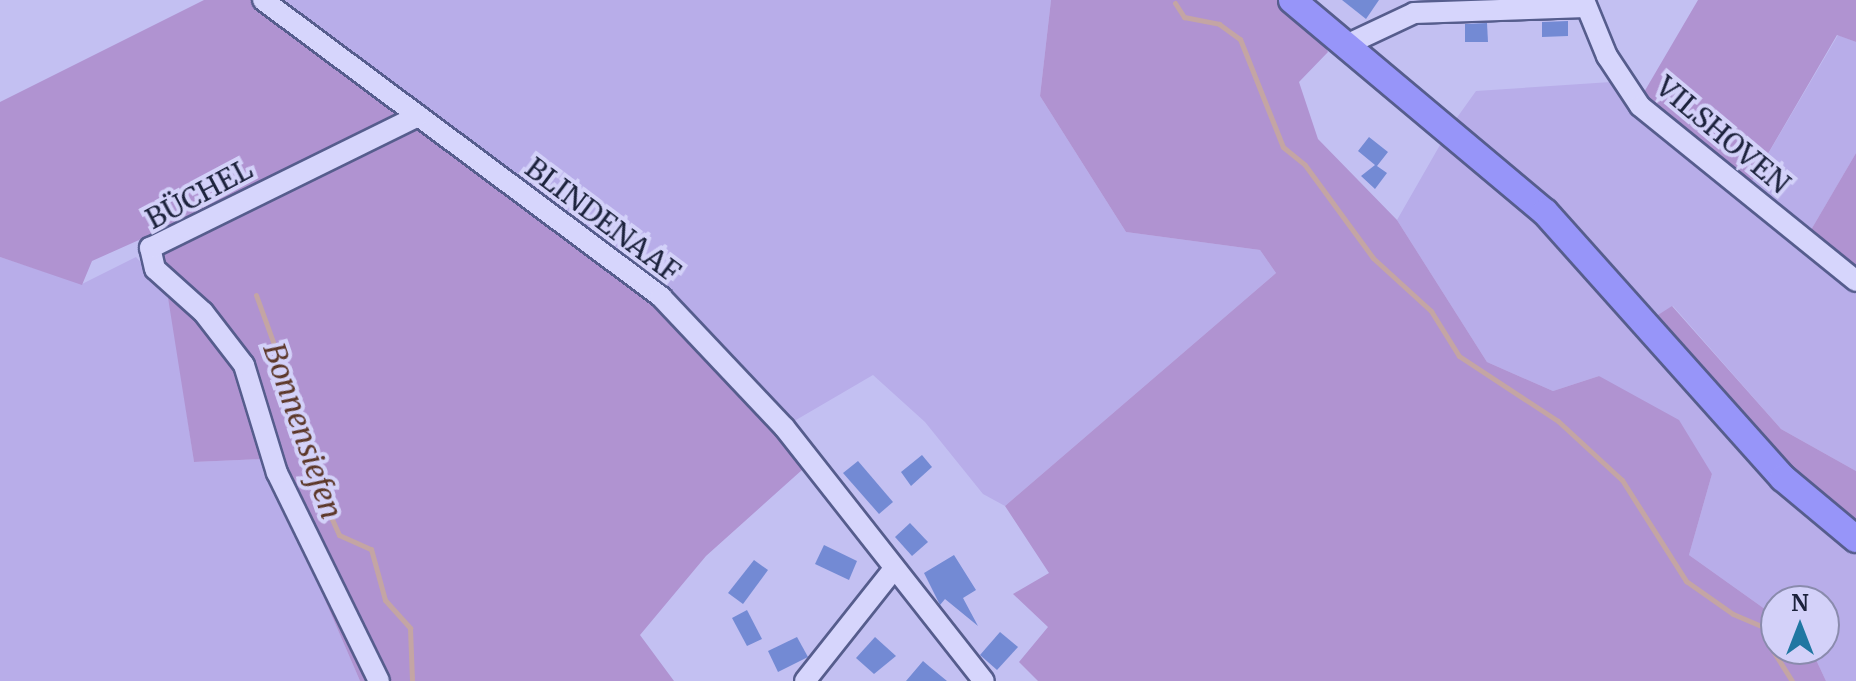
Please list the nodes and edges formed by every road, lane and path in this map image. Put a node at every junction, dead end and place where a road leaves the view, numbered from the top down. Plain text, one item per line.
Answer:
1 (263, 0) edge
2 (1292, 0) edge
3 (1585, 4) edge
4 (1344, 46) junction
5 (418, 116) junction
6 (1856, 281) edge
7 (1856, 539) edge
8 (893, 570) junction
9 (379, 681) edge
10 (805, 681) edge
11 (984, 681) edge

1 - 5 street, BLINDENAAF
2 - 4 main road
3 - 4 street, VILSHOVEN
3 - 6 street, VILSHOVEN
4 - 7 main road
5 - 8 street, BLINDENAAF
5 - 9 street, BÜCHEL
8 - 10 street
8 - 11 street, BLINDENAAF

